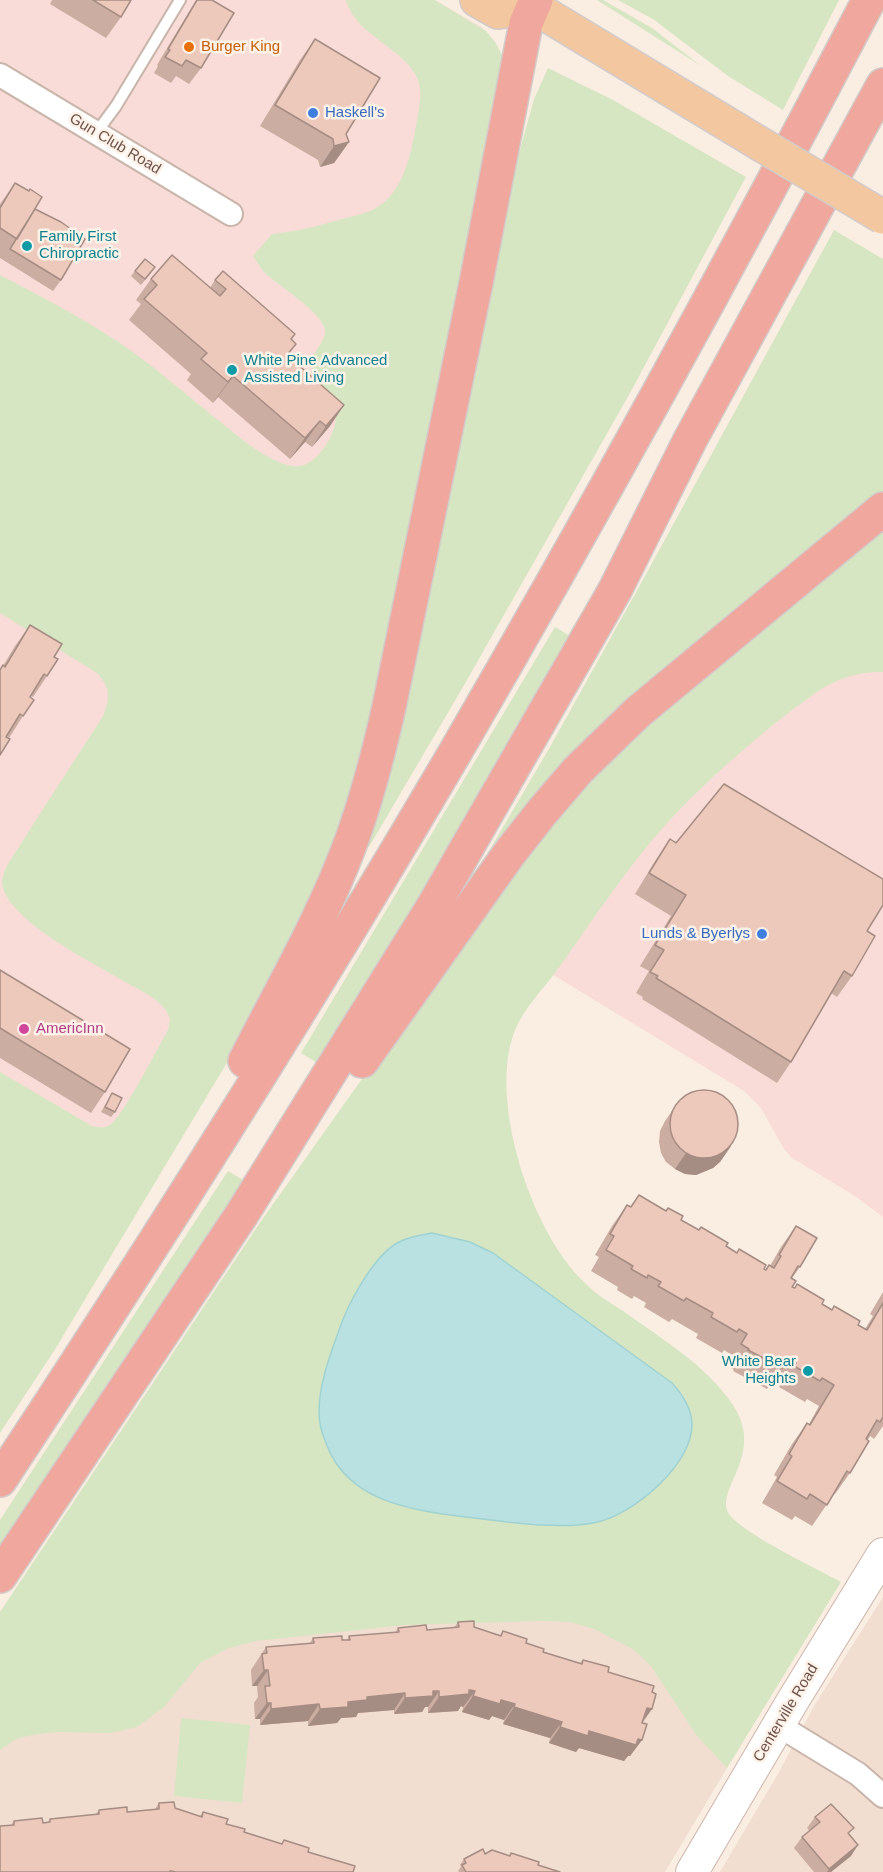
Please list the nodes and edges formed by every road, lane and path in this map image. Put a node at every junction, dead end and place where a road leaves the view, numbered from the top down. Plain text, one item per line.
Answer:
1 (180, 0) edge
2 (477, 0) edge
3 (869, 0) edge
4 (533, 2) edge
5 (0, 75) edge
6 (883, 85) edge
7 (96, 133) junction
8 (231, 214) dead end
9 (883, 217) edge
10 (883, 508) edge
11 (144, 1258) junction
12 (193, 1289) junction
13 (0, 1480) edge
14 (883, 1554) edge
15 (0, 1576) edge
16 (778, 1725) junction
17 (883, 1796) edge
18 (692, 1872) edge

1 - 7 lane
2 - 4 main road
3 - 11 highway
4 - 9 main road, bridge
4 - 11 highway
5 - 7 street, Gun Club Road
6 - 12 highway
7 - 8 street, Gun Club Road
10 - 12 highway
11 - 13 highway
12 - 15 highway
14 - 16 main road, Centerville Road
16 - 17 street
16 - 18 main road, Centerville Road

